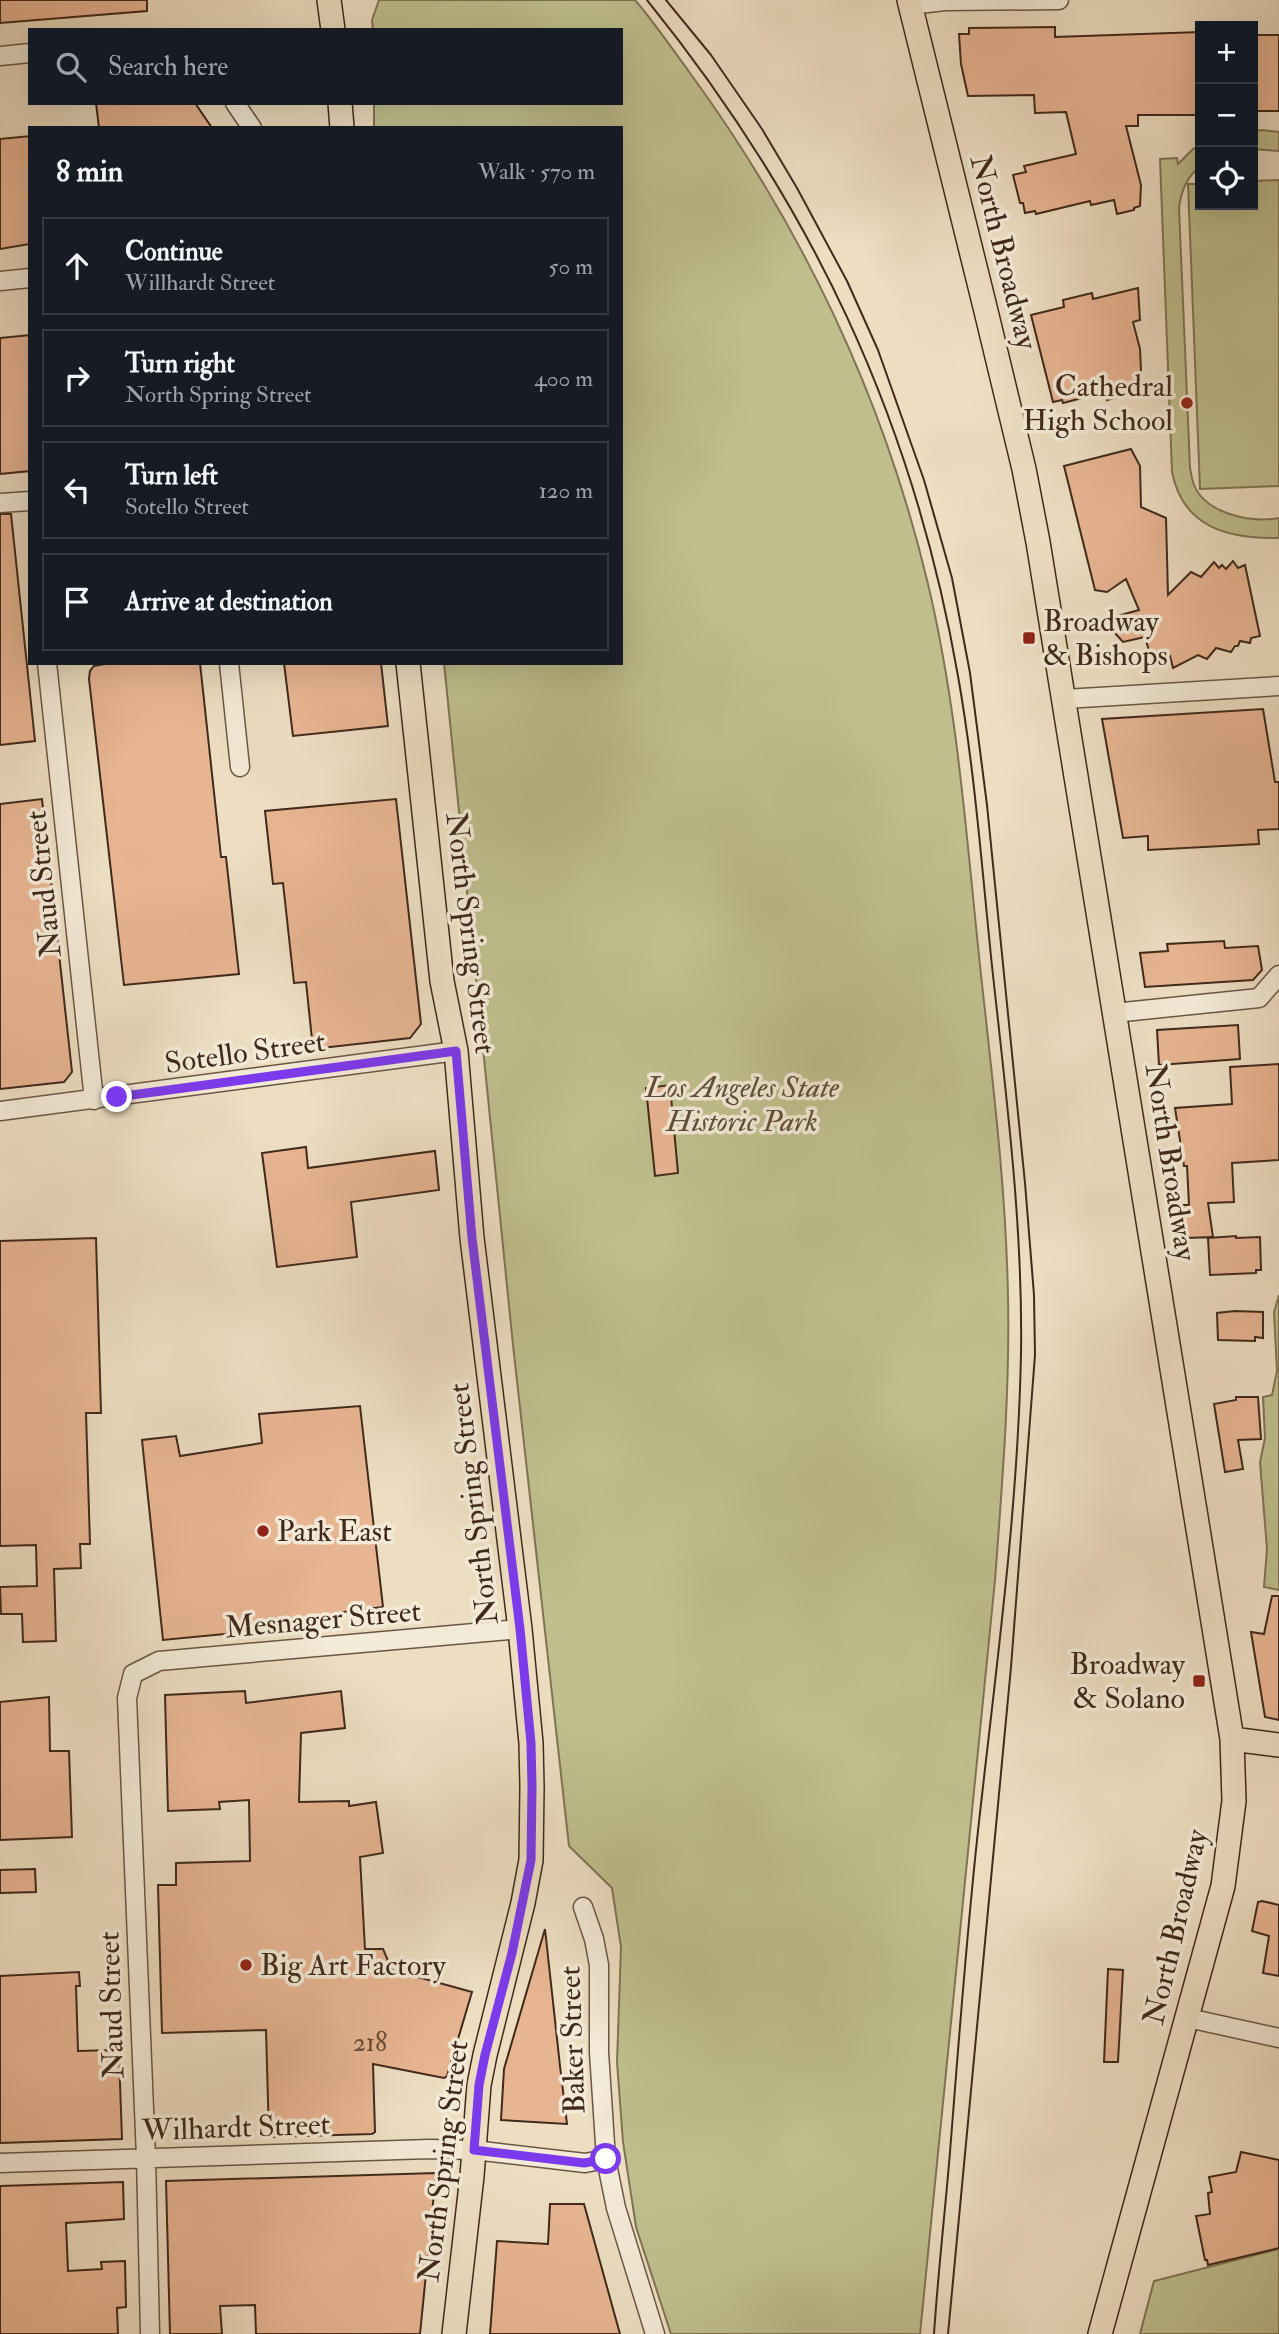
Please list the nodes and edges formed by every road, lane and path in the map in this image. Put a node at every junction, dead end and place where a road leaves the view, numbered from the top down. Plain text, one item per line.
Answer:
1 (329, 0) edge
2 (1059, 0) edge
3 (910, 3) edge
4 (334, 28) edge
5 (28, 53) edge
6 (0, 56) edge
7 (236, 105) edge
8 (340, 105) edge
9 (251, 126) edge
10 (342, 126) edge
11 (28, 278) edge
12 (0, 281) edge
13 (28, 501) edge
14 (0, 503) edge
15 (47, 665) edge
16 (229, 665) edge
17 (408, 665) edge
18 (1279, 686) edge
19 (1065, 699) junction
20 (240, 767) dead end
21 (1279, 975) edge
22 (1114, 1013) junction
23 (456, 1051) junction
24 (94, 1100) junction
25 (0, 1111) edge
26 (520, 1629) junction
27 (134, 1674) joint
28 (1232, 1739) junction
29 (1279, 1745) edge
30 (583, 1907) dead end
31 (1188, 2018) junction
32 (1279, 2038) edge
33 (474, 2150) junction
34 (146, 2157) junction
35 (606, 2159) junction
36 (0, 2163) edge
37 (150, 2334) edge
38 (454, 2334) edge
39 (655, 2334) edge
40 (1100, 2334) edge

1 - 4 main road
2 - 3 street
3 - 19 main road, North Broadway
5 - 6 street
7 - 9 street
8 - 10 main road
11 - 12 street
13 - 14 street
15 - 24 street, Naud Street
16 - 20 street
17 - 23 main road, North Spring Street
18 - 19 street
19 - 22 main road, North Broadway
21 - 22 street
22 - 28 main road, North Broadway
23 - 24 street, Sotello Street
23 - 26 main road, North Spring Street
24 - 25 street, Sotello Street
26 - 27 street, Mesnager Street
26 - 33 main road, North Spring Street
27 - 34 street, Naud Street
28 - 29 main road
28 - 31 main road, North Broadway
30 - 35 street, Baker Street
31 - 32 street
31 - 40 main road, North Broadway
33 - 34 street, Wilhardt Street
33 - 35 street, Wilhardt Street
33 - 38 main road, North Spring Street
34 - 36 street, Wilhardt Street
34 - 37 street, Naud Street
35 - 39 street, Baker Street

